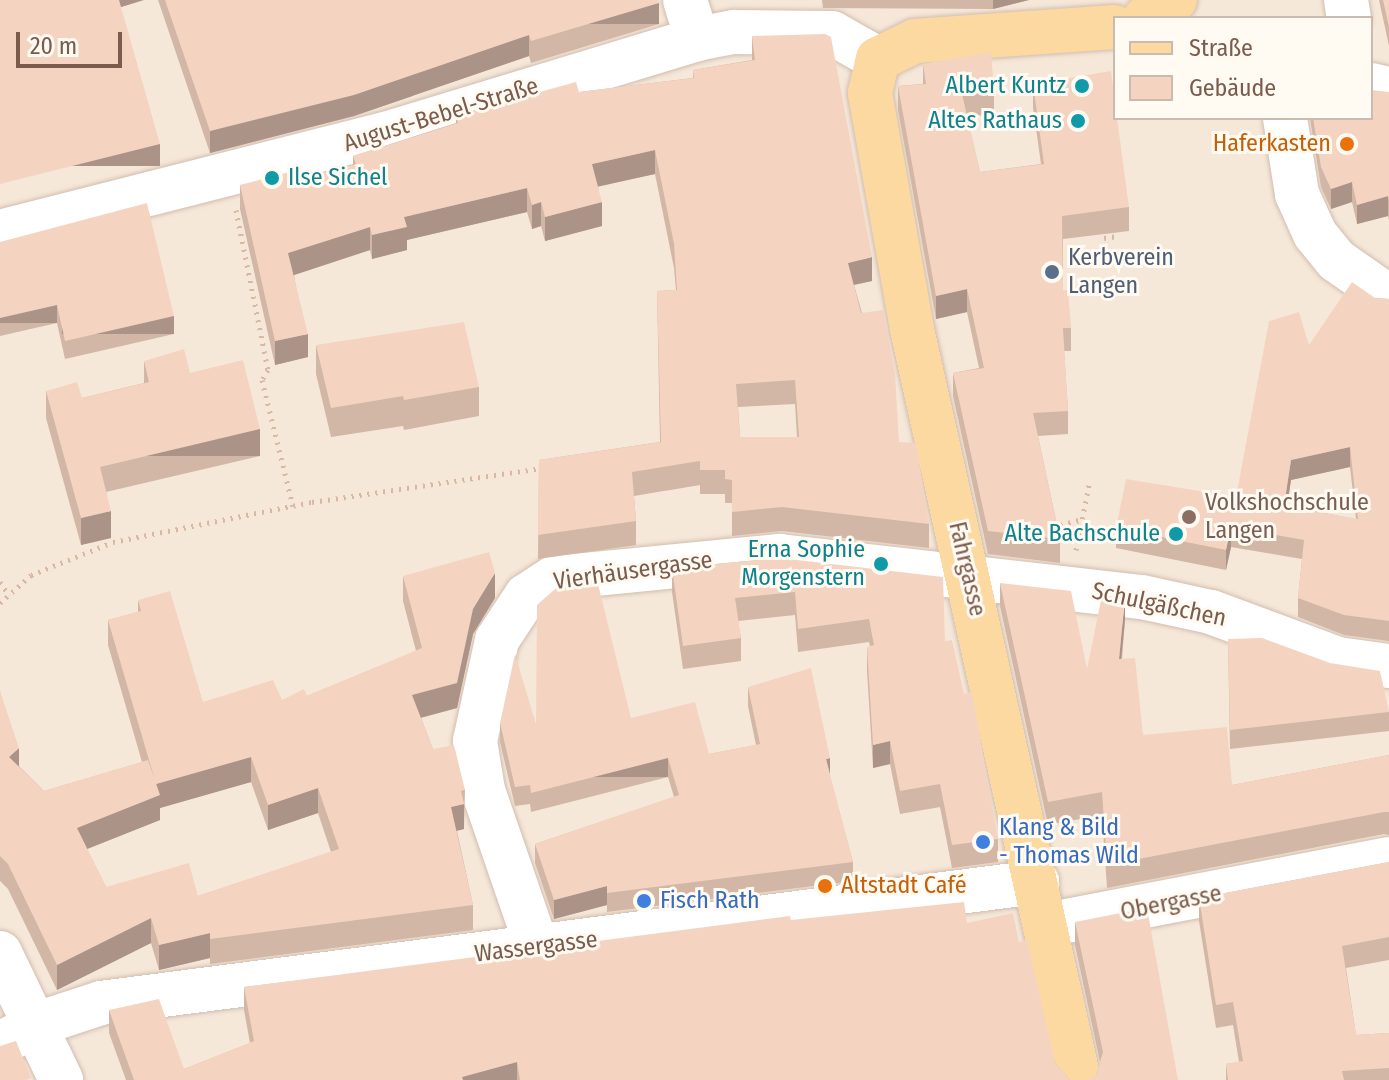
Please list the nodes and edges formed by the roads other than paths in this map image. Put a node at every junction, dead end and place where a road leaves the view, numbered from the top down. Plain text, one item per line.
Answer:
1 (1113, 19) edge
2 (691, 20) edge
3 (878, 59) junction
4 (1285, 120) edge
5 (0, 232) edge
6 (1389, 297) edge
7 (971, 581) junction
8 (1389, 666) edge
9 (1389, 859) edge
10 (1037, 882) junction
11 (1046, 925) junction
12 (537, 947) junction
13 (0, 953) edge
14 (19, 1034) edge
15 (61, 1080) edge
16 (1079, 1080) edge

1 - 3 main road
2 - 3 street, August-Bebel-Straße
2 - 5 street, August-Bebel-Straße
3 - 7 main road, Fahrgasse
4 - 6 street
7 - 8 street, Schulgäßchen
7 - 10 main road, Fahrgasse
7 - 12 street, Vierhäusergasse
9 - 11 street, Obergasse
10 - 11 main road, Fahrgasse
10 - 12 street, Wassergasse
11 - 16 main road, Fahrgasse
12 - 14 street, Wassergasse
13 - 14 street
14 - 15 street

